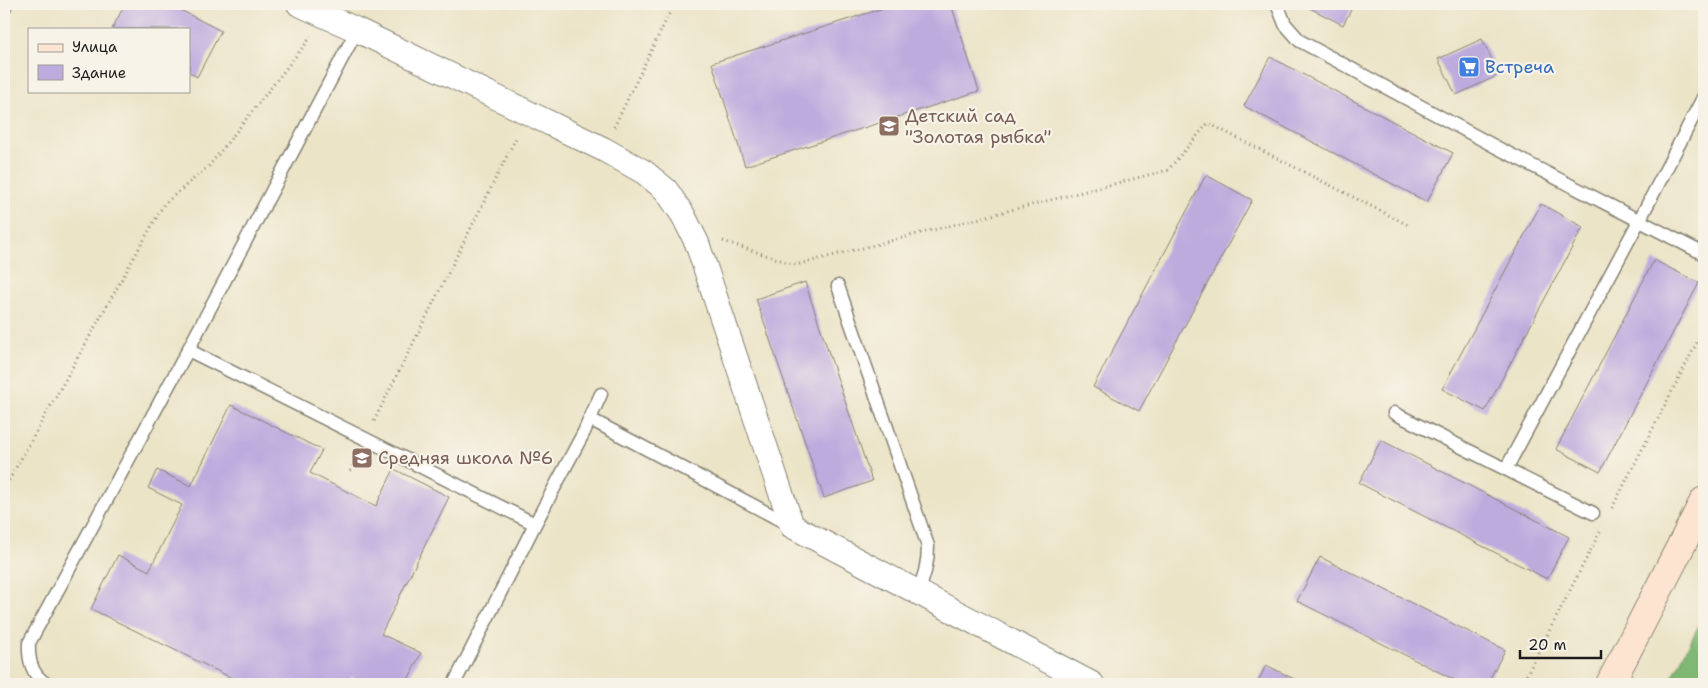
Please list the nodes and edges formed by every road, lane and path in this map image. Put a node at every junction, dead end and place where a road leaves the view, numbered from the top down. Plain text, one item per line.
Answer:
1 (298, 4) edge
2 (674, 4) edge
3 (1277, 4) edge
4 (327, 16) junction
5 (357, 30) junction
6 (1704, 96) edge
7 (529, 113) junction
8 (604, 149) junction
9 (1639, 222) junction
10 (1410, 226) dead end
11 (691, 231) junction
12 (1704, 254) edge
13 (838, 286) dead end
14 (188, 350) junction
15 (601, 394) dead end
16 (1394, 413) dead end
17 (590, 419) junction
18 (365, 438) junction
19 (1506, 469) junction
20 (350, 471) dead end
21 (4, 489) edge
22 (1704, 501) edge
23 (1593, 513) dead end
24 (535, 524) junction
25 (792, 526) junction
26 (917, 593) junction
27 (47, 684) edge
28 (454, 684) edge
29 (1092, 684) edge
30 (1610, 684) edge

1 - 4 street
2 - 8 path
3 - 9 lane
4 - 5 street
4 - 21 path
5 - 7 street
5 - 14 lane
6 - 9 lane
7 - 8 street
7 - 18 path
8 - 11 street
9 - 12 lane
9 - 19 lane
10 - 11 path
11 - 25 street
13 - 26 lane
14 - 18 lane
14 - 27 lane
15 - 17 lane
16 - 19 lane
17 - 24 lane
17 - 25 lane
18 - 20 path
18 - 24 lane
19 - 23 lane
22 - 30 street
24 - 28 lane
25 - 26 street
26 - 29 street

